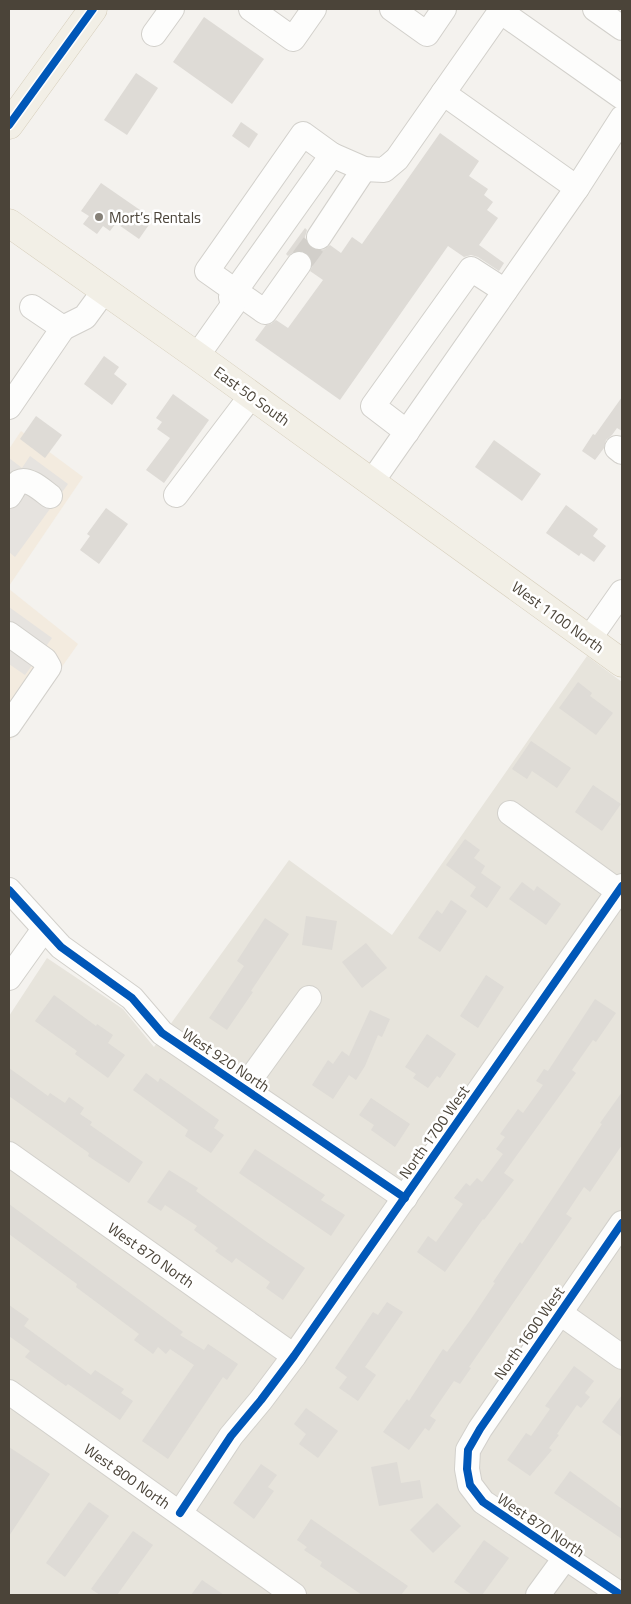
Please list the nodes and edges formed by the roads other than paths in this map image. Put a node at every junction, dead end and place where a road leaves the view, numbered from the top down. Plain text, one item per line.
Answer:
1 (93, 9) edge
2 (172, 9) edge
3 (251, 9) edge
4 (314, 9) edge
5 (392, 9) edge
6 (444, 9) edge
7 (595, 9) edge
8 (501, 10) edge
9 (622, 28) edge
10 (154, 34) dead end
11 (443, 93) junction
12 (622, 97) edge
13 (622, 118) edge
14 (9, 125) edge
15 (332, 155) junction
16 (364, 169) junction
17 (577, 188) junction
18 (9, 223) edge
19 (319, 237) tunnel mouth
20 (299, 264) tunnel mouth
21 (104, 291) junction
22 (505, 291) junction
23 (233, 294) junction
24 (32, 307) dead end
25 (64, 328) junction
26 (191, 352) junction
27 (251, 396) junction
28 (9, 407) edge
29 (407, 432) junction
30 (371, 483) junction
31 (176, 495) dead end
32 (9, 496) edge
33 (50, 496) dead end
34 (494, 571) joint
35 (622, 592) edge
36 (9, 634) edge
37 (589, 639) junction
38 (619, 655) edge
39 (9, 725) edge
40 (510, 813) dead end
41 (9, 890) edge
42 (621, 890) edge
43 (44, 929) junction
44 (9, 978) edge
45 (309, 998) dead end
46 (244, 1088) junction
47 (9, 1154) edge
48 (405, 1198) junction
49 (622, 1223) edge
50 (560, 1313) junction
51 (294, 1356) junction
52 (622, 1356) edge
53 (9, 1392) edge
54 (468, 1462) joint
55 (180, 1513) junction
56 (566, 1558) junction
57 (294, 1595) edge
58 (538, 1595) edge
59 (621, 1595) edge

1 - 14 main road
2 - 10 street
3 - 4 street
5 - 6 street
7 - 9 street
8 - 11 street
8 - 12 street
11 - 16 street
11 - 17 street
13 - 17 street
15 - 16 street
15 - 23 street
15 - 23 street
16 - 19 street
17 - 22 street
18 - 21 main road, East 50 South
20 - 23 street
21 - 25 street
21 - 26 main road, East 50 South
22 - 29 street
22 - 29 street
23 - 26 street
24 - 25 street
25 - 28 street
26 - 27 main road, East 50 South
27 - 30 main road, East 50 South
27 - 31 street
29 - 30 street
30 - 34 main road, East 50 South
32 - 33 street
34 - 37 main road, West 1100 North
35 - 37 street
36 - 39 street
37 - 38 main road, West 1100 North
40 - 42 street
41 - 43 street, West 920 North
42 - 48 street, North 1700 West
43 - 44 street
43 - 46 street, West 920 North
45 - 46 street
46 - 48 street, West 920 North
47 - 51 street, West 870 North
48 - 51 street, North 1700 West
49 - 50 street, North 1600 West
50 - 52 street
50 - 54 street, North 1600 West
51 - 55 street, North 1700 West
53 - 55 street, West 800 North
54 - 56 street, West 870 North
55 - 57 street, West 800 North
56 - 58 street
56 - 59 street, West 870 North

